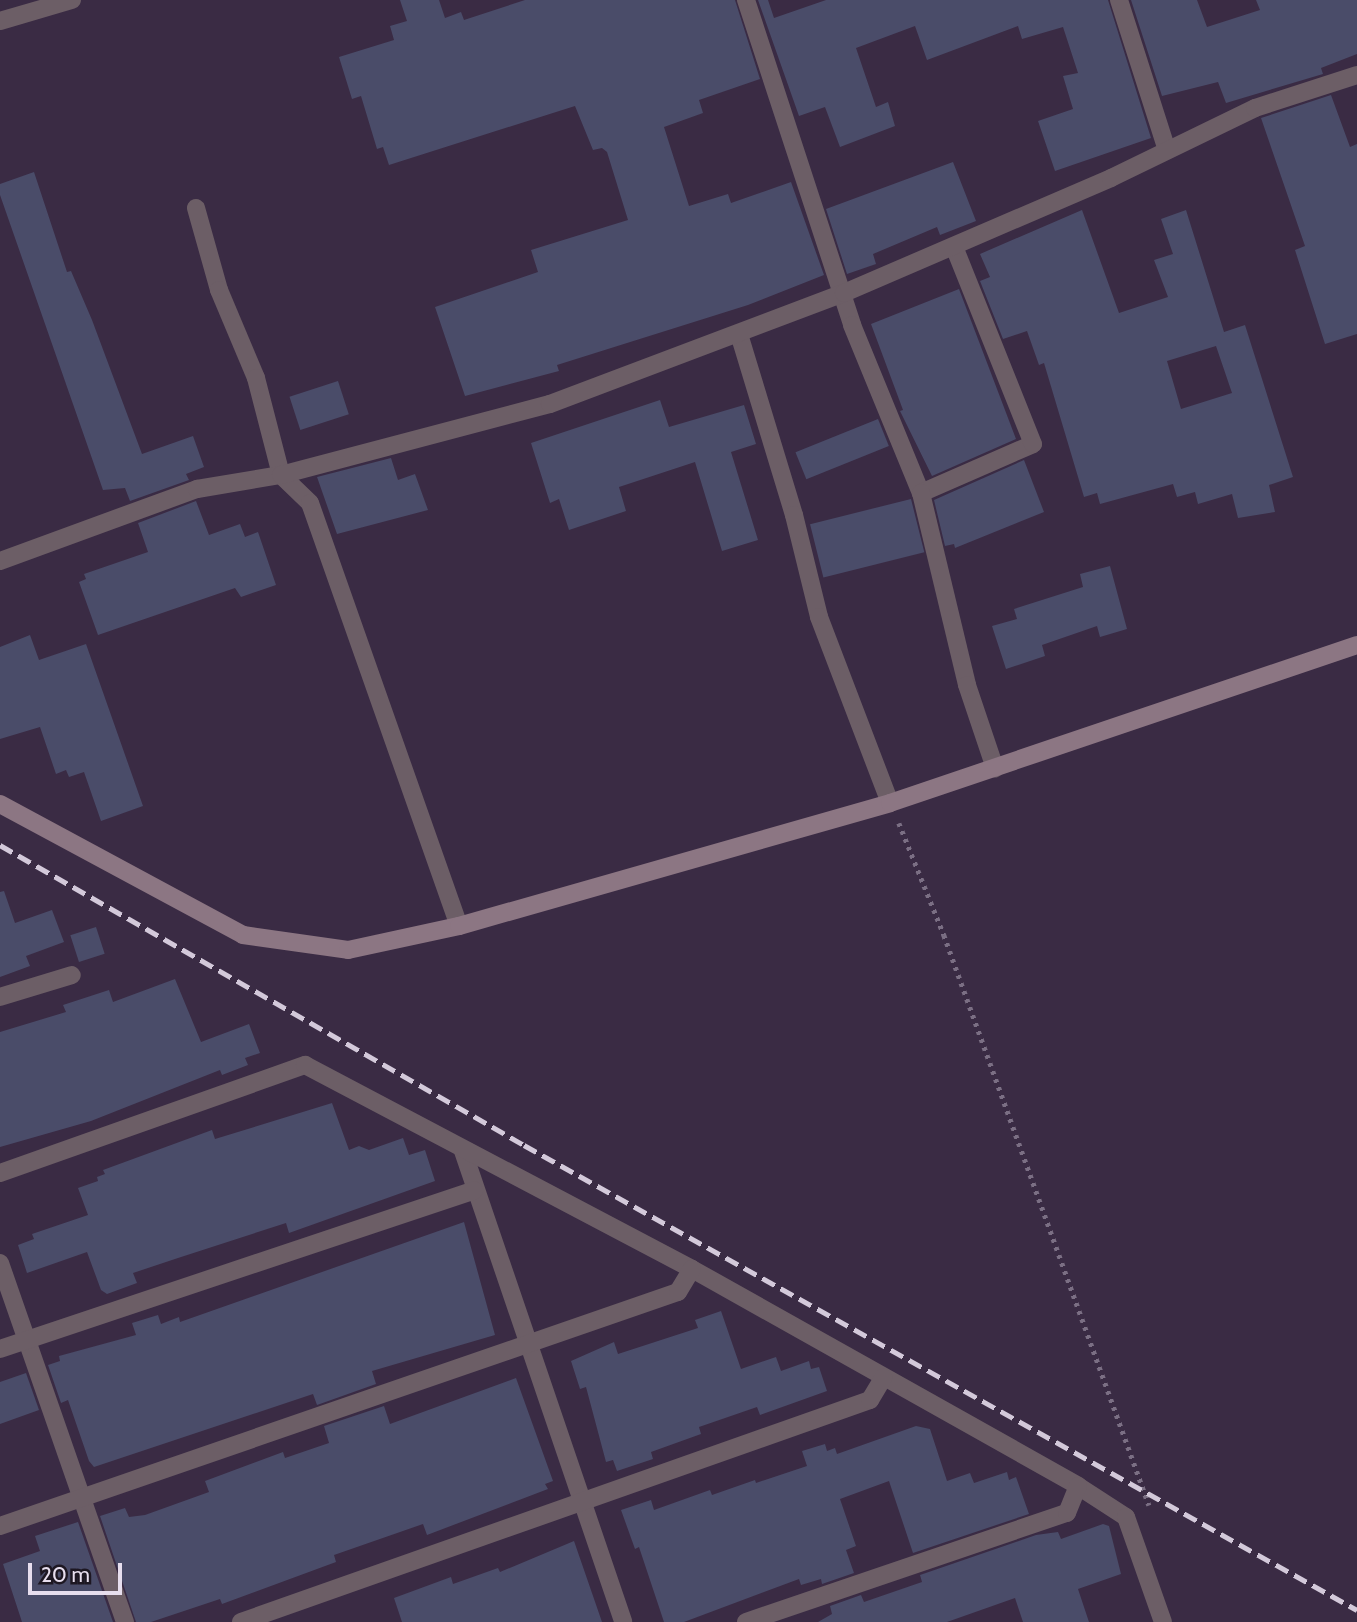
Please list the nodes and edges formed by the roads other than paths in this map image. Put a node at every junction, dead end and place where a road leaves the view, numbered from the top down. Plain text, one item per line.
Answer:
1 (72, 0) edge
2 (746, 0) edge
3 (1119, 0) edge
4 (28, 6) edge
5 (0, 21) edge
6 (1355, 81) edge
7 (1167, 150) junction
8 (196, 208) dead end
9 (954, 246) junction
10 (844, 293) junction
11 (739, 334) junction
12 (281, 475) junction
13 (921, 493) junction
14 (0, 561) edge
15 (1357, 645) edge
16 (995, 768) junction
17 (890, 803) junction
18 (0, 804) edge
19 (459, 926) junction
20 (72, 975) dead end
21 (0, 997) edge
22 (463, 1151) junction
23 (0, 1173) edge
24 (474, 1190) junction
25 (0, 1263) edge
26 (692, 1269) junction
27 (27, 1340) junction
28 (529, 1345) junction
29 (0, 1349) edge
30 (883, 1378) junction
31 (1078, 1486) junction
32 (82, 1499) junction
33 (582, 1505) junction
34 (0, 1526) edge
35 (125, 1622) edge
36 (241, 1622) edge
37 (623, 1622) edge
38 (746, 1622) edge
39 (1163, 1622) edge

1 - 4 street
2 - 10 street
3 - 7 street
4 - 5 street
6 - 7 street
7 - 9 street
8 - 12 street
9 - 10 street
9 - 13 street
10 - 11 street
10 - 13 street
11 - 12 street
11 - 17 street
12 - 14 street
12 - 19 street
13 - 16 street
15 - 16 street
16 - 17 street
17 - 19 street
18 - 19 street
20 - 21 street
22 - 23 street
22 - 24 street
22 - 26 street
24 - 27 street
24 - 28 street
25 - 27 street
26 - 28 street
26 - 30 street
27 - 29 street
27 - 32 street
28 - 32 street
28 - 33 street
30 - 31 street
30 - 33 street
31 - 38 street
31 - 39 street
32 - 34 street
32 - 35 street
33 - 36 street
33 - 37 street

